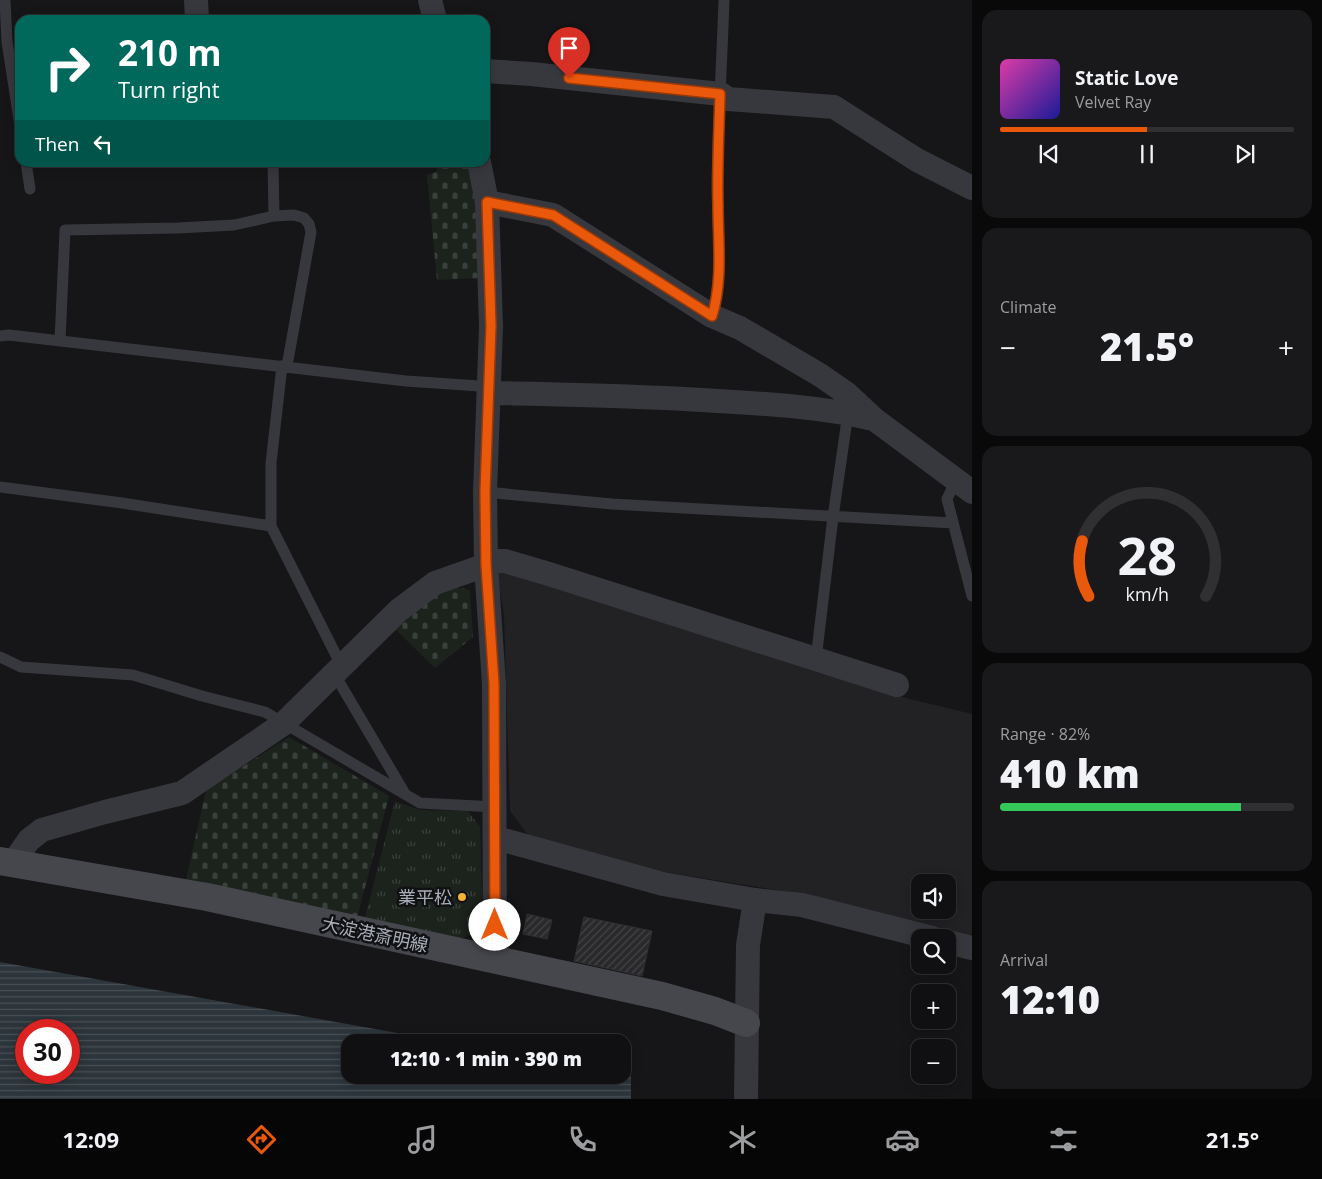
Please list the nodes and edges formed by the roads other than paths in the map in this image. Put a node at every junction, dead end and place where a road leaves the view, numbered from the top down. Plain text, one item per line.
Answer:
1 (5, 0) edge
2 (196, 0) edge
3 (430, 0) edge
4 (724, 0) edge
5 (197, 15) edge
6 (434, 15) edge
7 (490, 71) edge
8 (15, 94) edge
9 (720, 94) junction
10 (27, 167) edge
11 (273, 167) edge
12 (480, 167) edge
13 (972, 188) edge
14 (30, 189) dead end
15 (487, 202) junction
16 (274, 216) junction
17 (712, 316) junction
18 (0, 336) edge
19 (60, 341) junction
20 (284, 366) junction
21 (489, 391) junction
22 (848, 413) junction
23 (874, 419) junction
24 (964, 486) edge
25 (0, 487) edge
26 (485, 492) junction
27 (832, 517) junction
28 (953, 523) junction
29 (271, 526) junction
30 (486, 563) junction
31 (972, 596) edge
32 (0, 657) edge
33 (816, 659) junction
34 (338, 671) junction
35 (897, 685) dead end
36 (283, 724) junction
37 (404, 794) junction
38 (496, 807) junction
39 (496, 838) junction
40 (7, 862) edge
41 (755, 900) junction
42 (911, 933) edge
43 (956, 944) edge
44 (972, 948) edge
45 (495, 960) junction
46 (746, 1023) junction
47 (746, 1099) edge

1 - 8 lane
2 - 5 street
3 - 6 street
4 - 9 lane
7 - 9 street
9 - 13 street
9 - 17 lane
10 - 14 lane
11 - 16 lane
12 - 15 street
15 - 17 street
15 - 21 street
16 - 19 lane
16 - 20 lane
17 - 23 street
18 - 19 lane
19 - 20 lane
20 - 21 lane
20 - 29 lane
21 - 22 street
21 - 26 street
22 - 23 street
22 - 27 lane
23 - 24 street
24 - 28 lane
25 - 29 lane
26 - 27 lane
26 - 30 street
27 - 28 lane
27 - 33 lane
28 - 31 lane
29 - 34 lane
30 - 33 street
30 - 34 street
30 - 38 street
32 - 36 lane
33 - 35 street
34 - 36 street
34 - 37 lane
36 - 37 lane
36 - 40 street
37 - 38 lane
38 - 39 street
39 - 41 street
39 - 45 street
40 - 45 main road, 大淀港斎明線
41 - 42 street
41 - 46 street
43 - 44 street
45 - 46 main road, 大淀港斎明線
46 - 47 street

